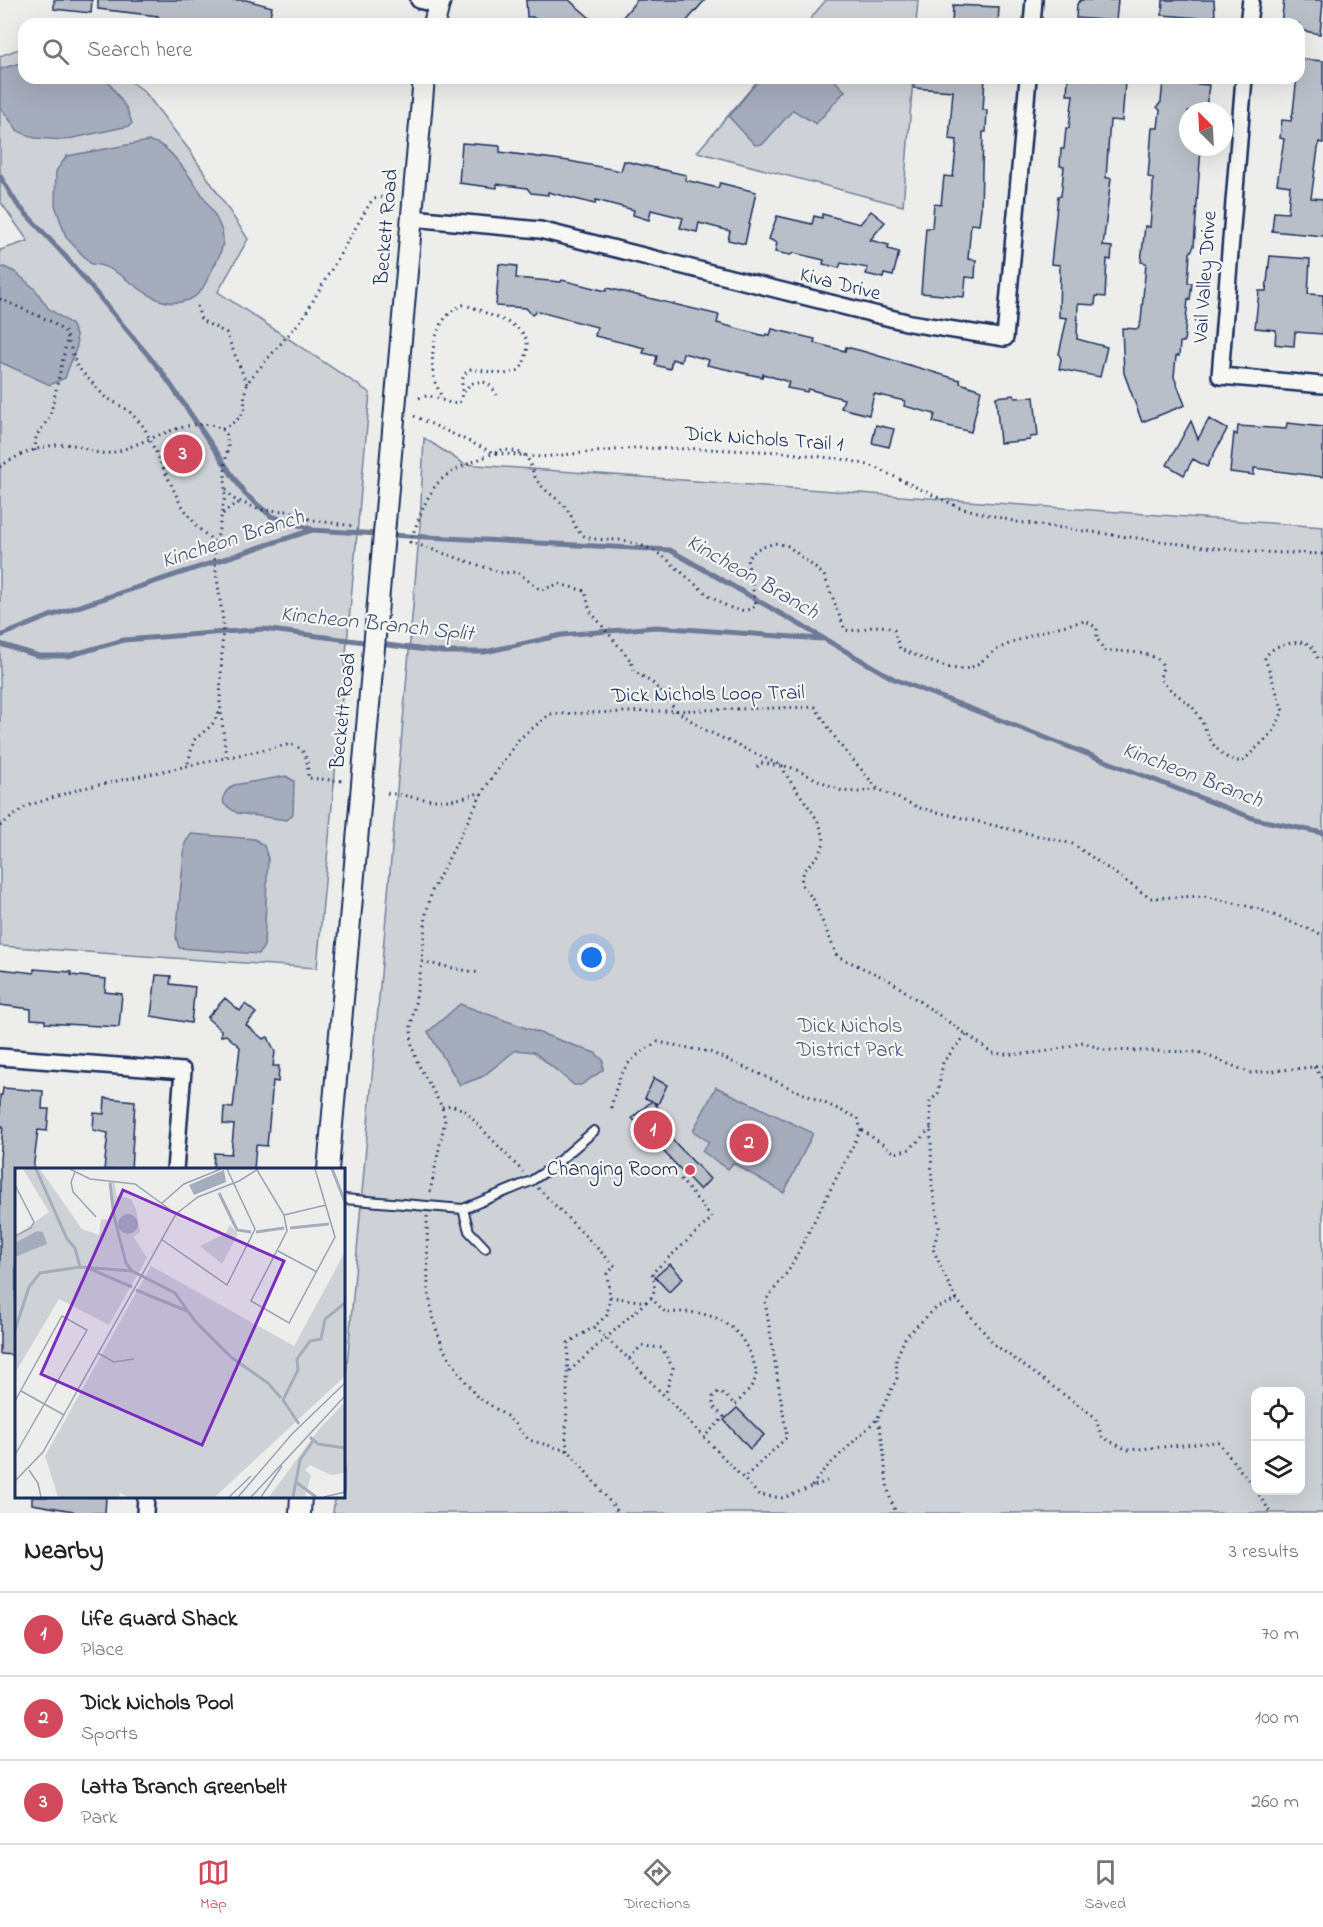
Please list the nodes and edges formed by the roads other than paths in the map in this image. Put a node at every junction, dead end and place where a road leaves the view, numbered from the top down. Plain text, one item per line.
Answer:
1 (1034, 0) edge
2 (1251, 0) edge
3 (1032, 18) edge
4 (1249, 18) edge
5 (423, 84) edge
6 (1027, 84) edge
7 (1244, 84) edge
8 (412, 218) junction
9 (1323, 385) edge
10 (0, 1057) edge
11 (594, 1131) dead end
12 (175, 1168) edge
13 (328, 1168) edge
14 (345, 1199) edge
15 (463, 1209) junction
16 (485, 1248) dead end
17 (146, 1498) edge
18 (301, 1498) edge
19 (145, 1513) edge
20 (300, 1513) edge

1 - 3 street
2 - 4 street
5 - 8 street, Beckett Road
6 - 8 street, Kiva Drive
7 - 9 street, Vail Valley Drive
8 - 13 street, Beckett Road, bridge
10 - 12 street
11 - 15 lane
14 - 15 lane
15 - 16 lane
17 - 19 street
18 - 20 street

